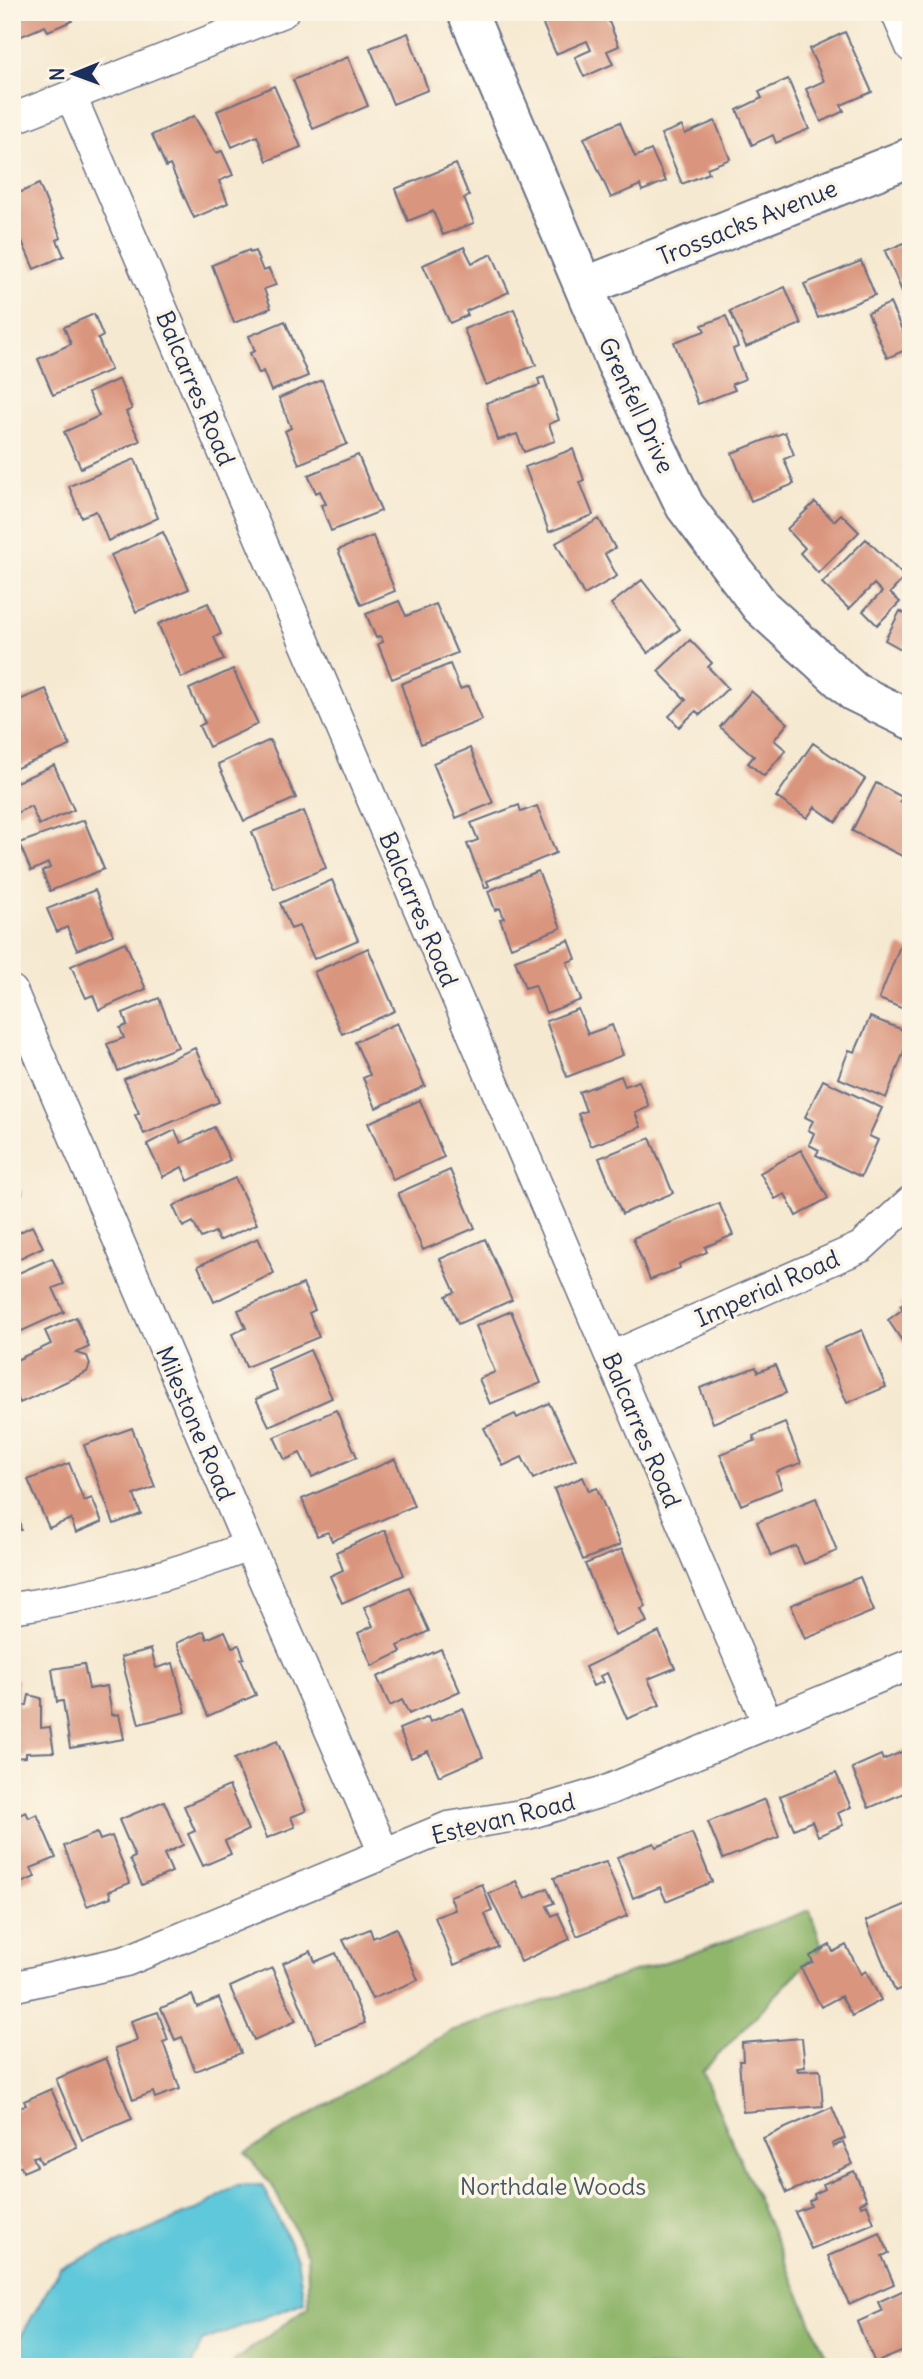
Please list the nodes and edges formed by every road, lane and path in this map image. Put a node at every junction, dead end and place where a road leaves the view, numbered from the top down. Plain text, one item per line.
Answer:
1 (283, 12) edge
2 (467, 12) edge
3 (896, 12) edge
4 (911, 47) edge
5 (71, 96) junction
6 (12, 119) edge
7 (911, 157) edge
8 (584, 287) junction
9 (911, 720) edge
10 (12, 991) edge
11 (911, 1201) edge
12 (611, 1357) junction
13 (248, 1546) junction
14 (12, 1608) edge
15 (911, 1664) edge
16 (767, 1722) junction
17 (384, 1853) junction
18 (12, 1987) edge

1 - 5 street
2 - 8 street, Grenfell Drive
3 - 4 street
5 - 6 street
5 - 12 street, Balcarres Road
7 - 8 street, Trossacks Avenue
8 - 9 street, Grenfell Drive
10 - 13 street, Milestone Road
11 - 12 street, Imperial Road
12 - 16 street, Balcarres Road
13 - 14 street
13 - 17 street, Milestone Road
15 - 16 street, Estevan Road
16 - 17 street, Estevan Road
17 - 18 street, Estevan Road

